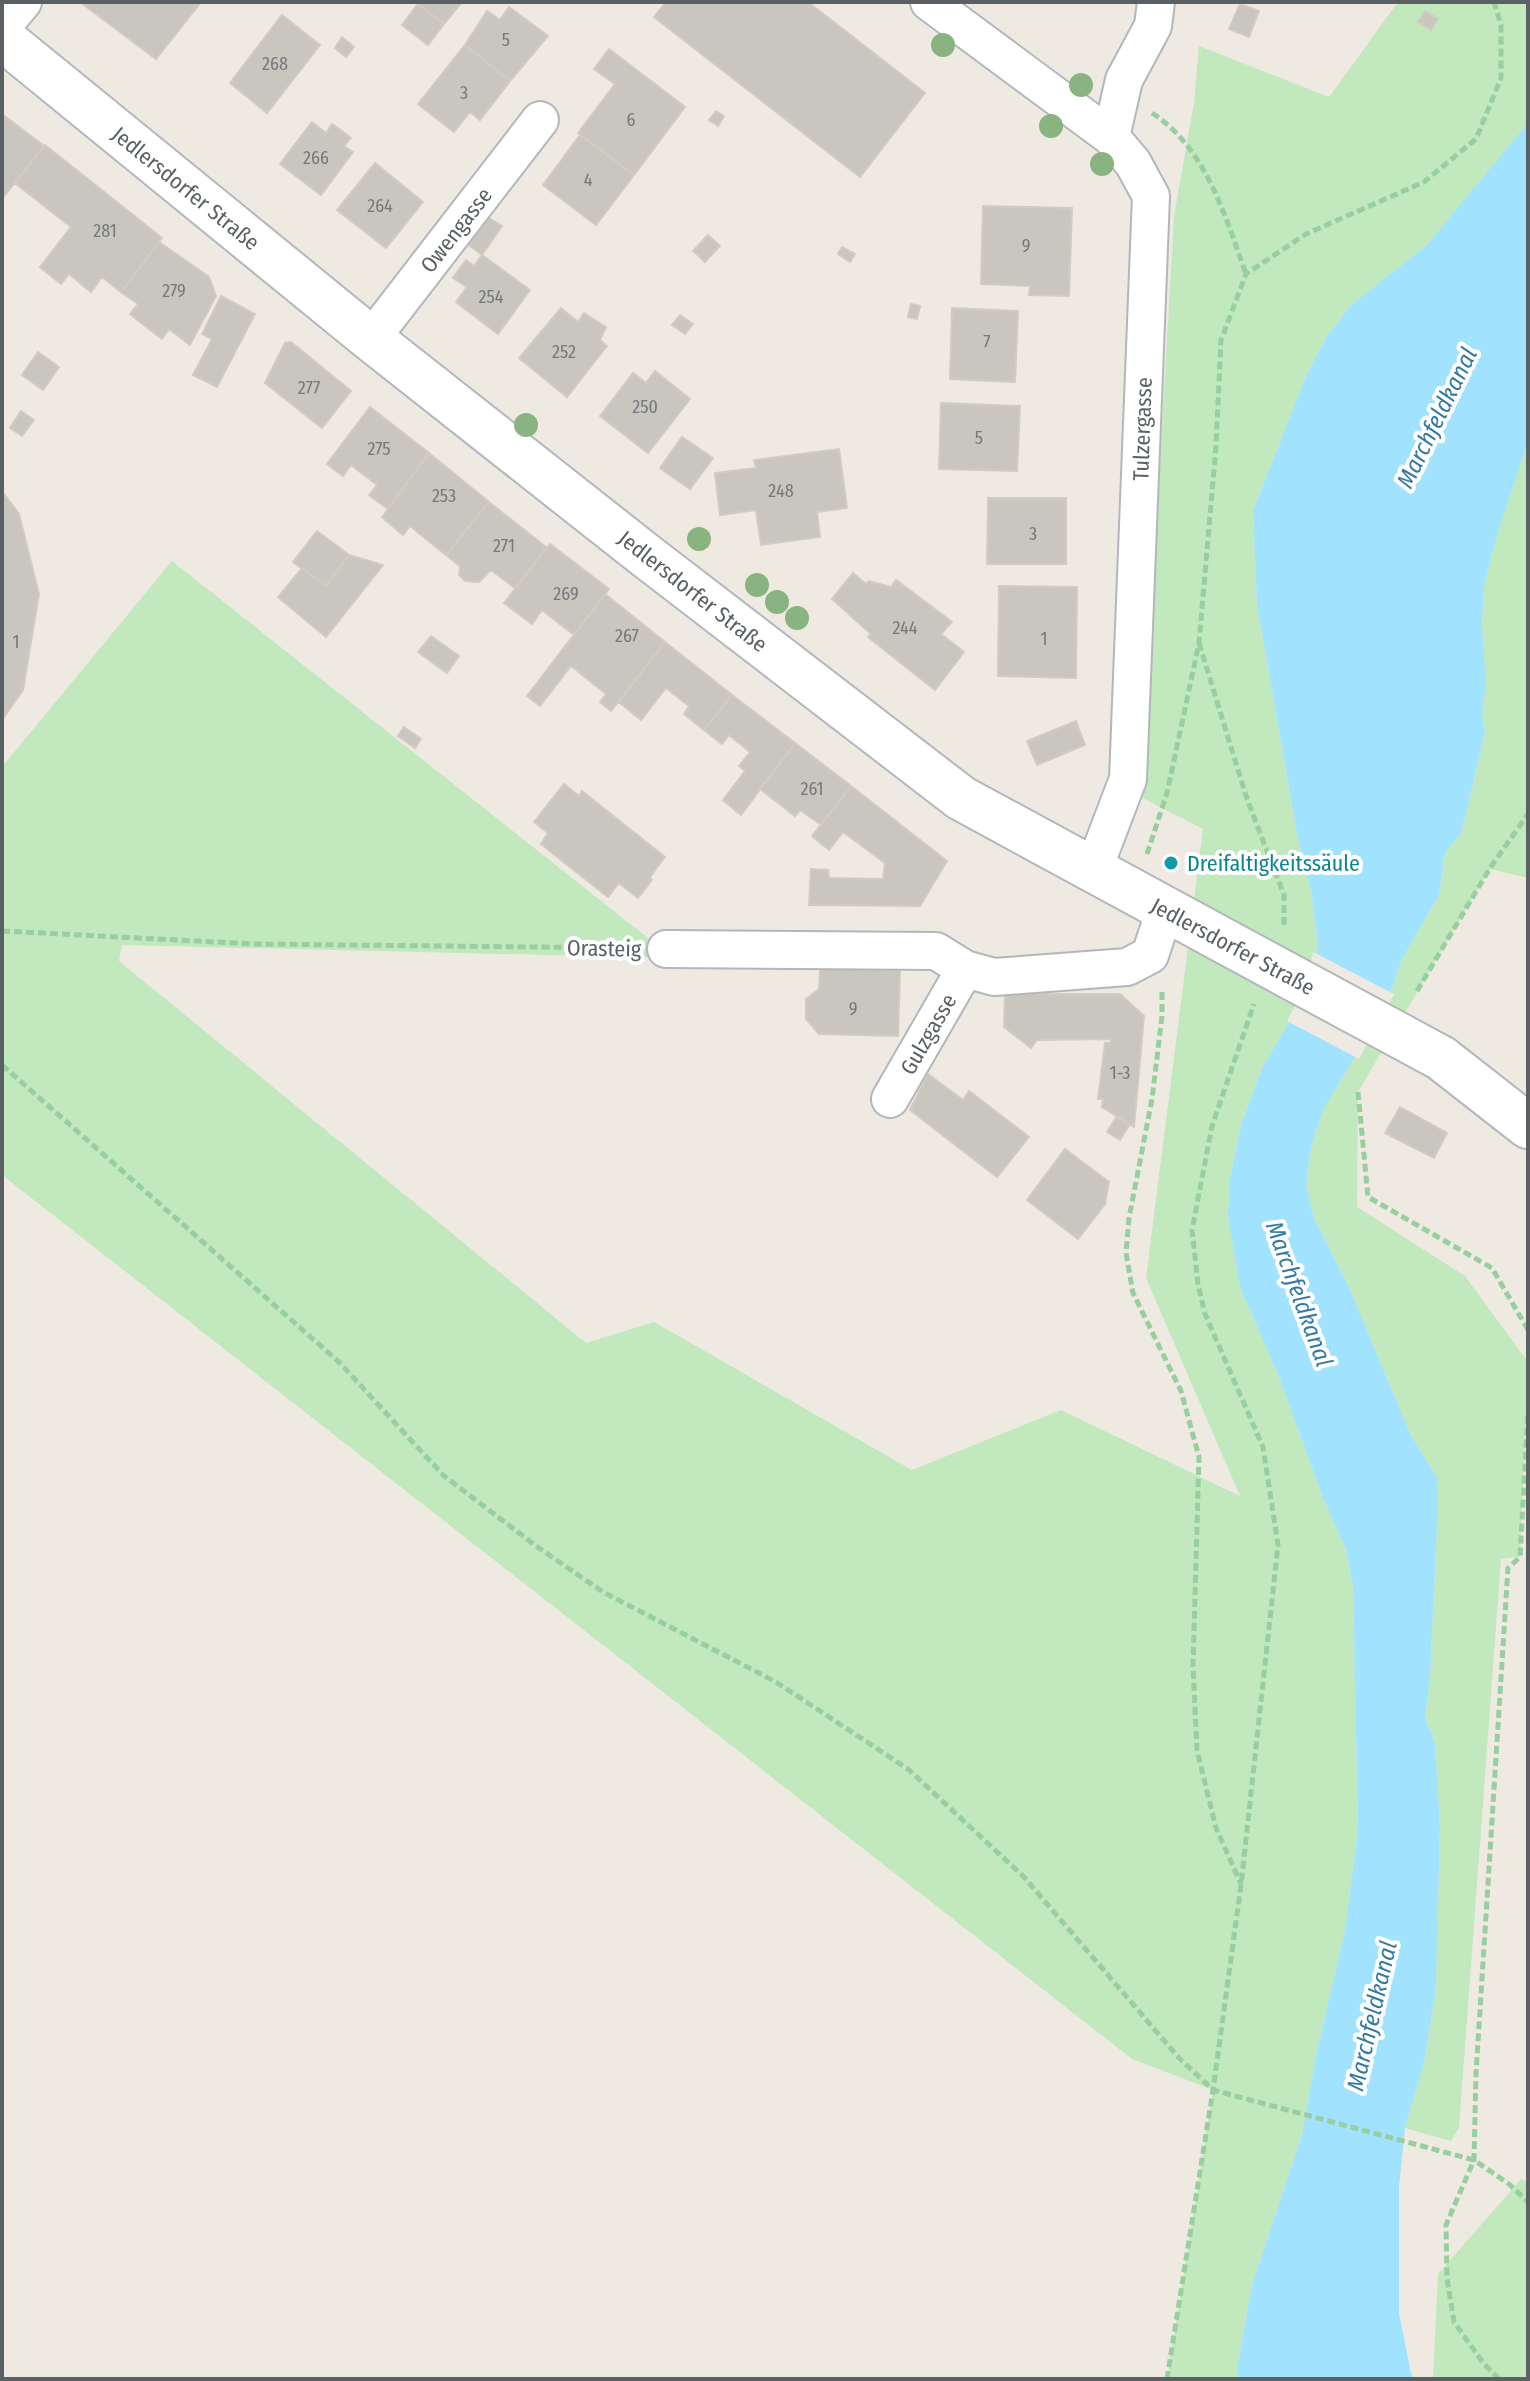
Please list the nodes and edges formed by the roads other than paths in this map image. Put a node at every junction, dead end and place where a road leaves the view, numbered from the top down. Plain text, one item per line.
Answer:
1 (23, 2) edge
2 (929, 2) edge
3 (1156, 2) edge
4 (2, 27) edge
5 (2, 38) edge
6 (540, 120) dead end
7 (1111, 137) junction
8 (371, 339) junction
9 (1093, 871) junction
10 (1165, 910) junction
11 (666, 949) road end
12 (965, 969) junction
13 (1441, 1058) junction
14 (1528, 1096) edge
15 (890, 1099) dead end
16 (1528, 1126) edge

1 - 4 street
2 - 7 street, Tulzergasse
3 - 7 street
5 - 8 street, Jedlersdorfer Straße
6 - 8 street, Owengasse
7 - 9 street, Tulzergasse
8 - 9 street, Jedlersdorfer Straße
9 - 10 street, Jedlersdorfer Straße
10 - 12 street, Orasteig
10 - 13 street, Jedlersdorfer Straße, bridge
11 - 12 street, Orasteig
12 - 15 street, Gulzgasse
13 - 14 street, Jedlersdorfer Straße
13 - 16 street, Jedlersdorfer Straße

